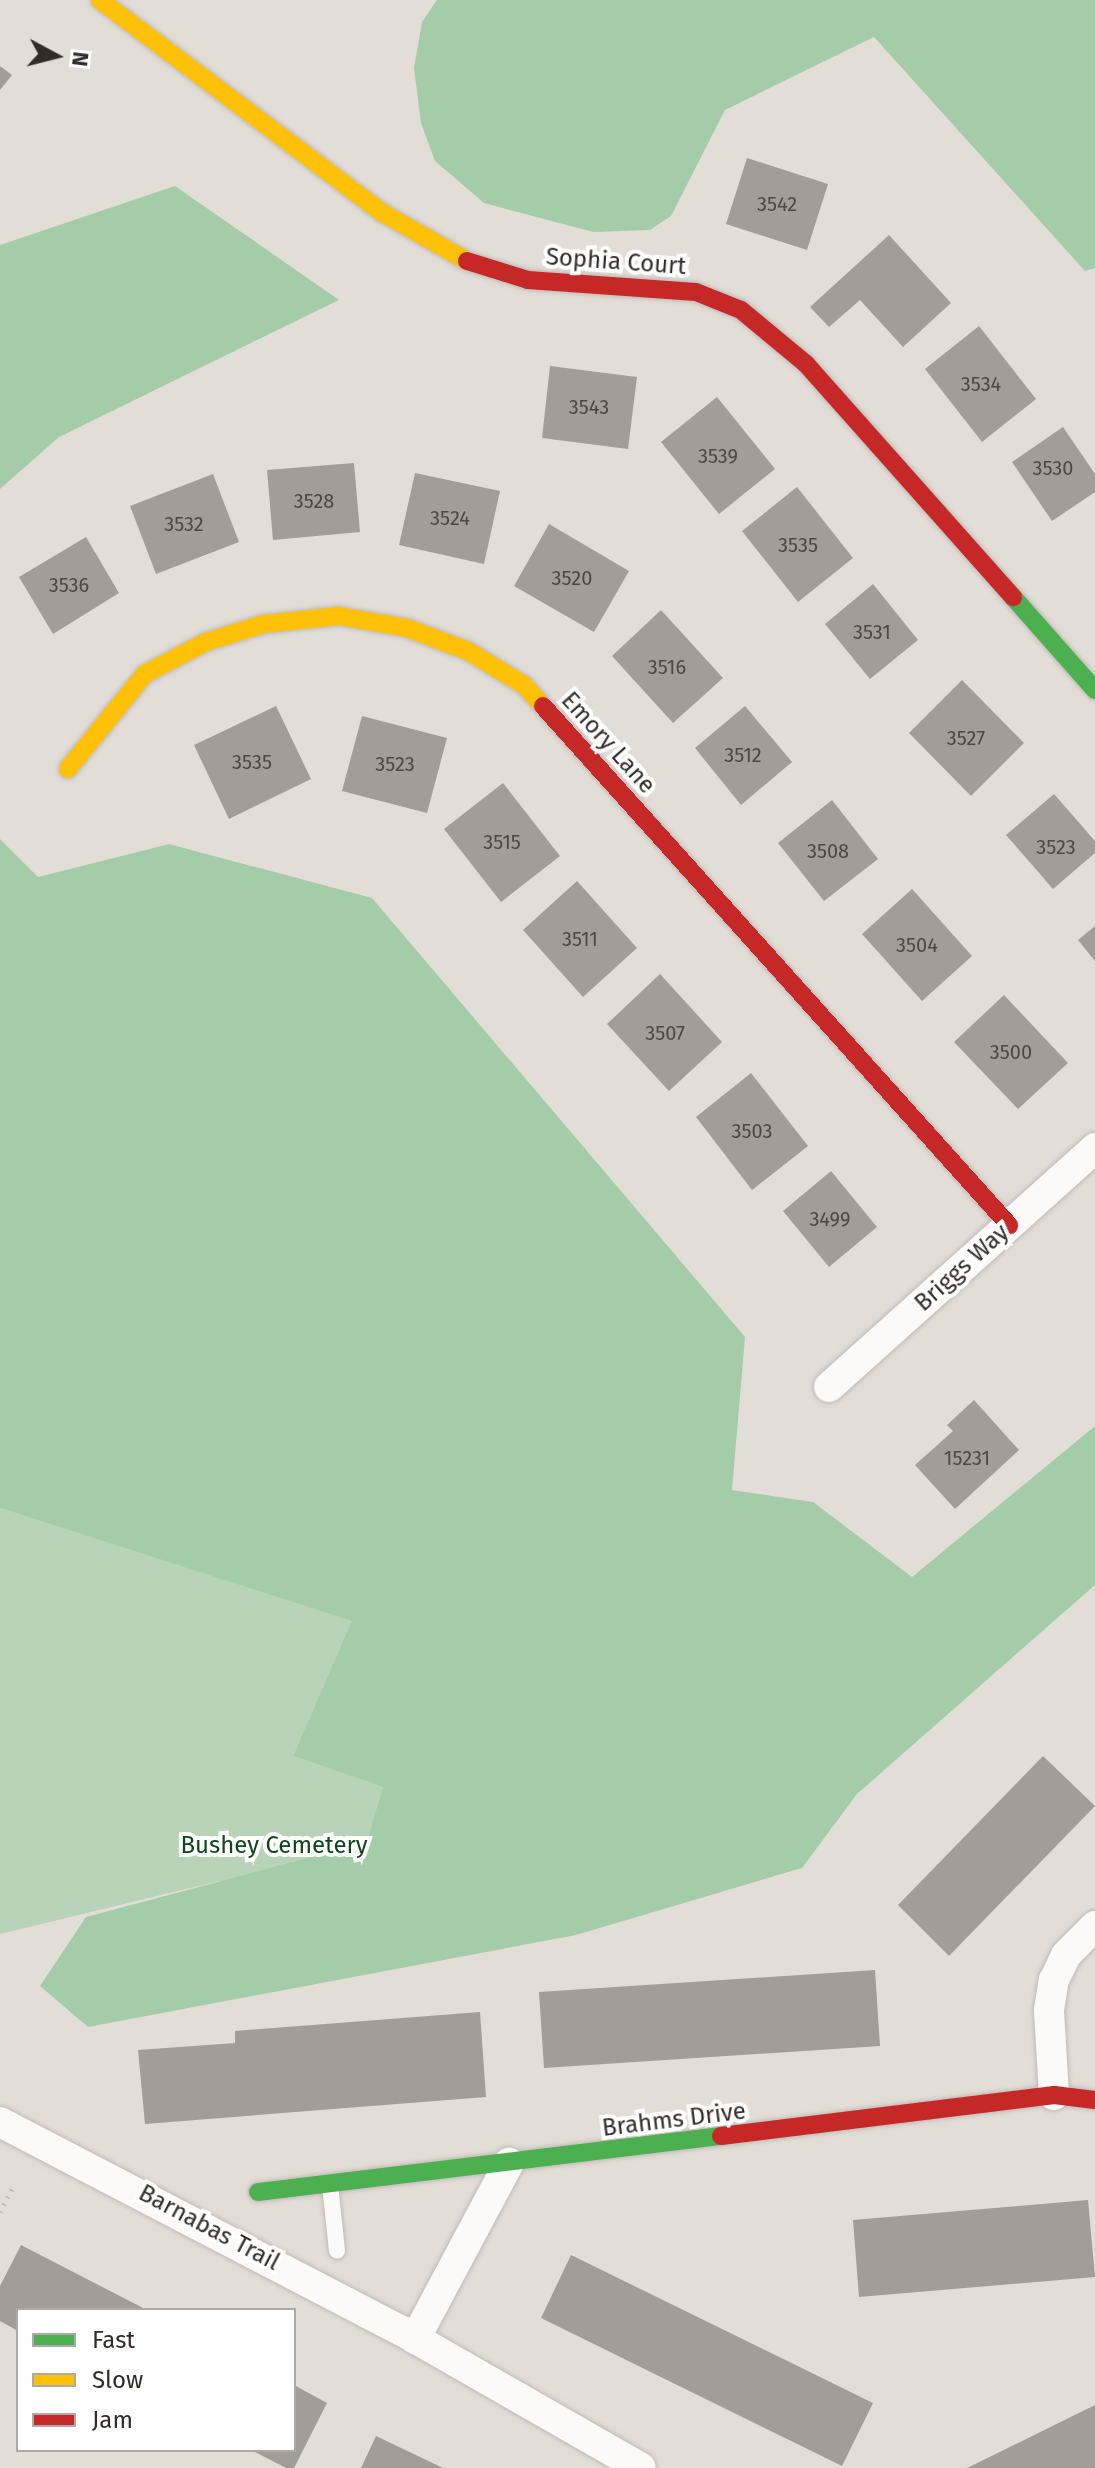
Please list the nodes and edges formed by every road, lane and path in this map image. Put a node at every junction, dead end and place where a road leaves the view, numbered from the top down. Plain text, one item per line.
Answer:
1 (100, 0) edge
2 (1095, 690) edge
3 (68, 769) dead end
4 (1095, 1148) edge
5 (1009, 1225) junction
6 (829, 1387) dead end
7 (1095, 1926) edge
8 (1054, 2095) junction
9 (1095, 2100) edge
10 (0, 2122) edge
11 (509, 2163) junction
12 (330, 2183) junction
13 (12, 2188) dead end
14 (258, 2192) dead end
15 (0, 2212) edge
16 (337, 2251) dead end
17 (415, 2339) junction
18 (641, 2468) edge

1 - 2 street, Sophia Court
3 - 5 street, Emory Lane
4 - 5 street, Briggs Way
5 - 6 street, Briggs Way
7 - 8 street
8 - 9 street, Brahms Drive
8 - 11 street, Brahms Drive
10 - 17 street, Barnabas Trail
11 - 12 street, Brahms Drive
11 - 17 street
12 - 14 street, Brahms Drive
12 - 16 lane
13 - 15 path
17 - 18 street, Barnabas Trail

